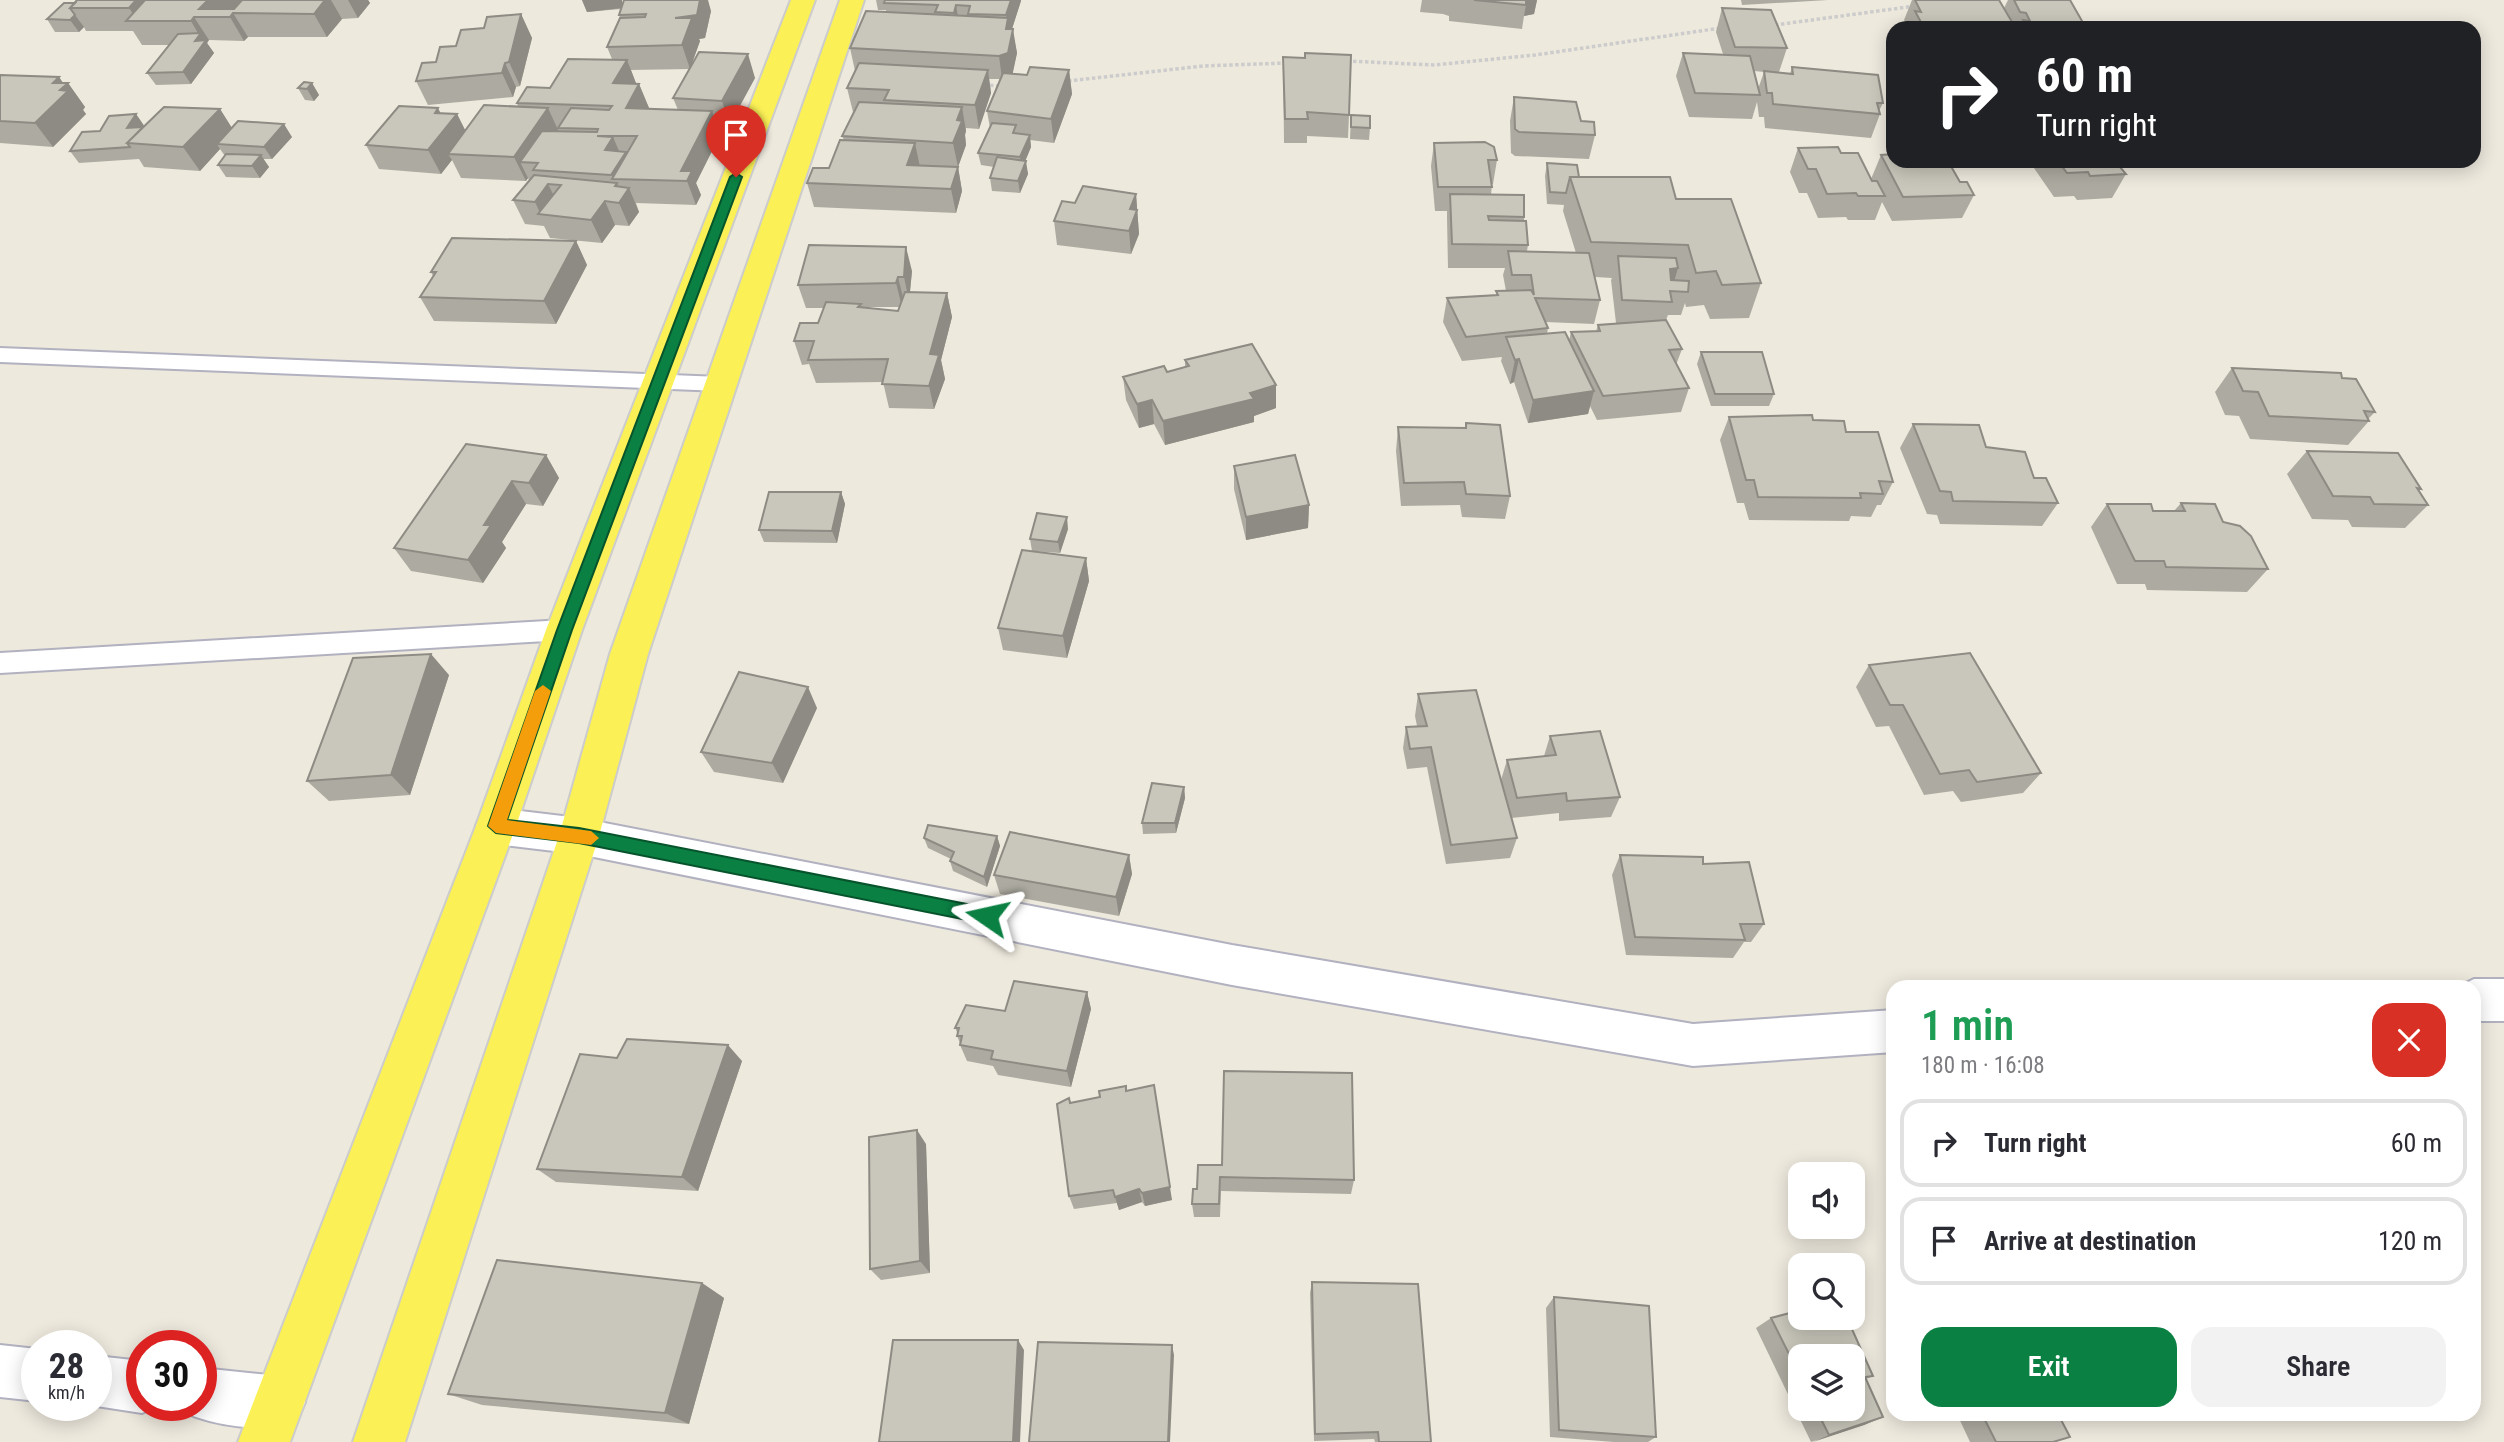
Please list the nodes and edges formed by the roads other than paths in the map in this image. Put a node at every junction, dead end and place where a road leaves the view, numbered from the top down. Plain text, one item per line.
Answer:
1 (803, 0) edge
2 (852, 0) edge
3 (0, 355) edge
4 (659, 380) junction
5 (721, 384) junction
6 (564, 630) junction
7 (0, 663) edge
8 (496, 826) junction
9 (579, 836) junction
10 (2481, 1000) edge
11 (2504, 1000) edge
12 (1886, 1032) edge
13 (0, 1371) edge
14 (21, 1373) edge
15 (217, 1400) edge
16 (271, 1422) edge
17 (379, 1442) edge

1 - 4 main road
2 - 5 main road
3 - 4 lane
4 - 5 lane
4 - 6 main road
5 - 9 main road
6 - 7 lane
6 - 8 main road
8 - 9 street
8 - 16 main road
9 - 12 street
9 - 17 main road
10 - 11 street
13 - 14 street
15 - 16 street

